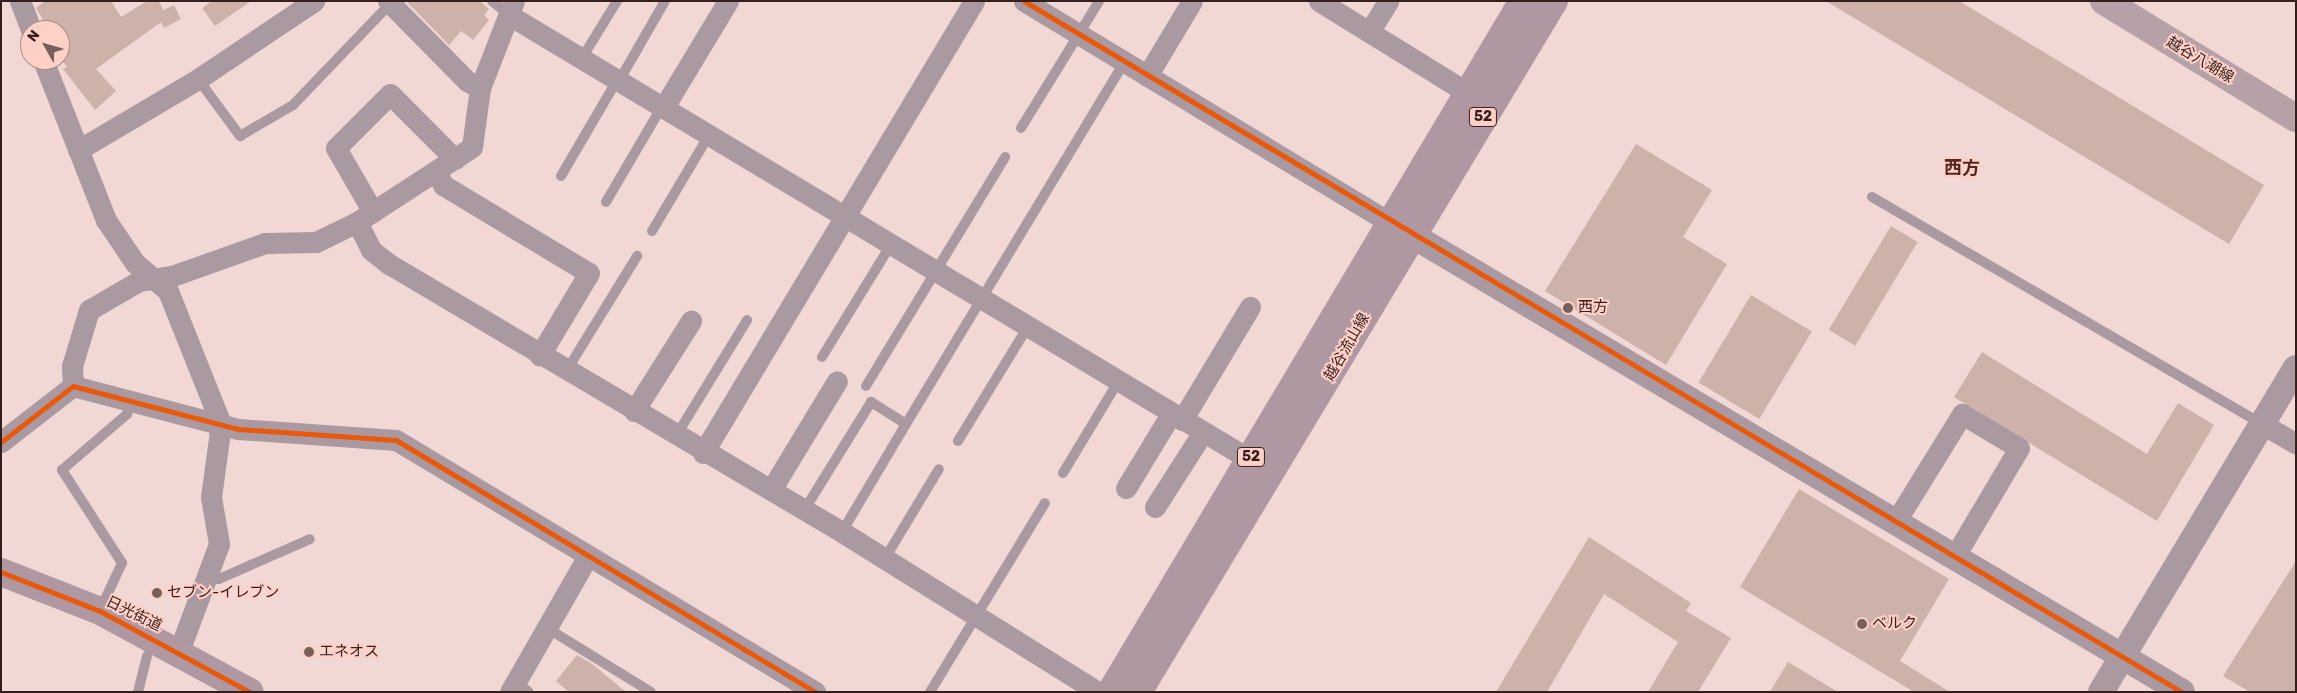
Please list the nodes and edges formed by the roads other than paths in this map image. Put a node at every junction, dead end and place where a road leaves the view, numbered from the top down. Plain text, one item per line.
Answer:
1 (20, 1) edge
2 (314, 1) edge
3 (492, 1) edge
4 (617, 1) edge
5 (665, 1) edge
6 (728, 1) edge
7 (974, 1) edge
8 (1024, 1) edge
9 (1099, 1) edge
10 (1192, 1) edge
11 (1319, 1) edge
12 (1388, 1) edge
13 (1523, 1) edge
14 (1554, 1) edge
15 (2104, 1) edge
16 (389, 3) edge
17 (511, 8) edge
18 (1053, 8) edge
19 (27, 20) edge
20 (1369, 32) junction
21 (1080, 34) junction
22 (582, 58) junction
23 (1124, 62) junction
24 (47, 70) edge
25 (1147, 76) junction
26 (198, 79) junction
27 (618, 81) junction
28 (480, 88) junction
29 (1468, 93) junction
30 (663, 107) junction
31 (2296, 118) edge
32 (1021, 128) dead end
33 (709, 135) junction
34 (78, 150) junction
35 (1005, 157) dead end
36 (455, 158) junction
37 (436, 171) junction
38 (561, 176) dead end
39 (1872, 197) dead end
40 (606, 202) dead end
41 (365, 217) junction
42 (846, 217) junction
43 (1402, 228) junction
44 (652, 231) dead end
45 (890, 246) junction
46 (637, 256) dead end
47 (936, 272) junction
48 (153, 278) junction
49 (981, 298) junction
50 (1250, 307) dead end
51 (747, 320) dead end
52 (691, 321) dead end
53 (1027, 328) junction
54 (540, 355) junction
55 (822, 357) dead end
56 (2296, 368) edge
57 (567, 370) junction
58 (837, 381) dead end
59 (1118, 382) junction
60 (72, 386) junction
61 (866, 386) dead end
62 (132, 398) junction
63 (634, 411) junction
64 (1177, 417) junction
65 (221, 424) junction
66 (906, 424) junction
67 (2262, 424) junction
68 (1203, 432) junction
69 (675, 437) junction
70 (958, 441) dead end
71 (1, 442) edge
72 (2296, 444) edge
73 (703, 453) junction
74 (1249, 459) junction
75 (939, 469) dead end
76 (1063, 473) dead end
77 (1126, 488) dead end
78 (771, 490) junction
79 (1045, 503) dead end
80 (1155, 507) dead end
81 (804, 509) junction
82 (1896, 521) junction
83 (842, 532) junction
84 (310, 539) dead end
85 (588, 556) junction
86 (1955, 556) junction
87 (884, 560) junction
88 (1, 572) edge
89 (207, 579) junction
90 (100, 611) junction
91 (976, 616) junction
92 (547, 628) junction
93 (179, 651) junction
94 (147, 656) dead end
95 (2123, 656) junction
96 (518, 688) edge
97 (138, 692) edge
98 (250, 692) edge
99 (651, 692) edge
100 (815, 692) edge
101 (930, 692) edge
102 (1098, 692) edge
103 (1111, 692) edge
104 (1138, 692) edge
105 (2101, 692) edge
106 (2182, 692) edge

1 - 19 street
2 - 26 street
3 - 17 lane
4 - 22 lane
5 - 27 lane
6 - 30 street
7 - 42 street
8 - 18 street
9 - 21 lane
10 - 25 street
11 - 20 street
12 - 20 street
13 - 29 main road, 越谷流山線 / 52
14 - 43 main road, 越谷流山線 / 52
15 - 31 main road, 越谷八潮線
16 - 26 lane
16 - 28 street
17 - 22 street
17 - 28 street
18 - 21 street
20 - 29 street
21 - 23 street
21 - 32 lane
22 - 27 street
23 - 25 street
23 - 49 lane
24 - 34 street
25 - 43 street
26 - 34 street
27 - 30 street
27 - 38 lane
28 - 36 street
29 - 43 main road, 越谷流山線 / 52
30 - 33 street
30 - 40 lane
33 - 42 street
33 - 44 lane
34 - 48 street
35 - 47 lane
36 - 37 street
36 - 41 street
37 - 41 street
37 - 54 street
39 - 67 lane
41 - 48 street
41 - 54 street
42 - 45 street
42 - 73 street
43 - 74 main road, 越谷流山線 / 52
43 - 82 street
43 - 104 main road, 越谷流山線 / 52
45 - 47 street
45 - 55 lane
46 - 57 lane
47 - 49 street
47 - 61 lane
48 - 60 street
48 - 65 street
49 - 53 street
49 - 66 lane
50 - 64 street
51 - 69 lane
52 - 63 street
53 - 59 street
53 - 70 lane
54 - 57 street
56 - 67 street
57 - 63 street
58 - 78 street
59 - 64 street
59 - 76 lane
60 - 62 street
60 - 71 street
62 - 65 street
62 - 90 lane
63 - 69 street
64 - 68 street
64 - 77 street
65 - 85 street
65 - 89 street
66 - 81 lane
66 - 83 lane
67 - 72 street
67 - 95 street
68 - 74 street
68 - 80 street
69 - 73 street
73 - 78 street
74 - 103 main road, 越谷流山線 / 52
75 - 87 lane
78 - 81 street
79 - 91 lane
81 - 83 street
82 - 86 street
82 - 86 street
83 - 87 street
84 - 89 lane
85 - 92 street
85 - 100 street
86 - 95 street
87 - 91 street
88 - 90 main road, 日光街道
89 - 93 street
90 - 93 main road, 日光街道
91 - 101 lane
91 - 102 street
92 - 96 street
92 - 99 lane
93 - 98 main road, 日光街道
94 - 97 lane
95 - 105 street
95 - 106 street

